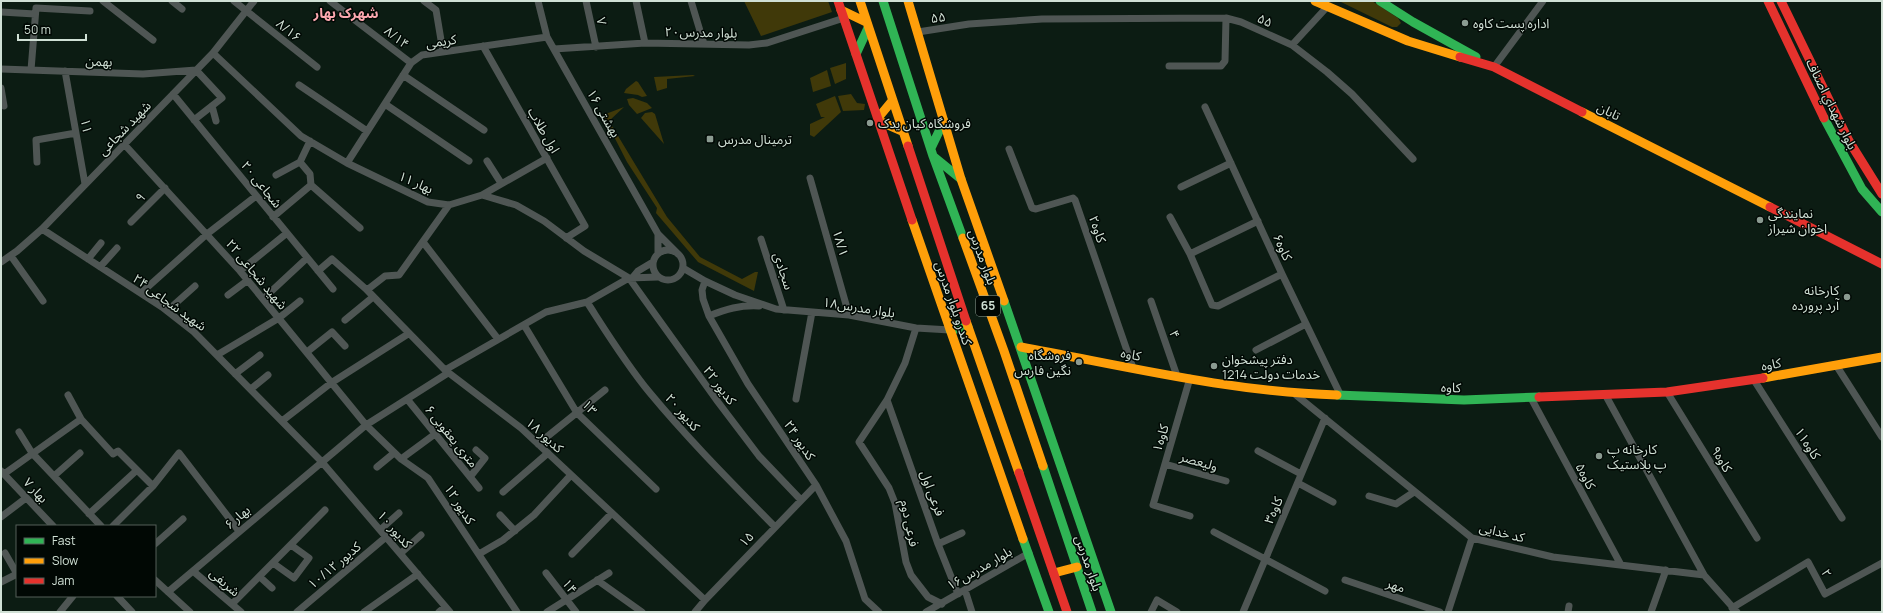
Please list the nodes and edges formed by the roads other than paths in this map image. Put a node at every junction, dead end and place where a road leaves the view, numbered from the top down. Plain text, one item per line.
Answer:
1 (103, 1) edge
2 (172, 1) edge
3 (234, 1) edge
4 (254, 1) edge
5 (330, 1) edge
6 (424, 1) edge
7 (538, 1) edge
8 (586, 1) edge
9 (636, 1) edge
10 (691, 1) edge
11 (860, 1) edge
12 (883, 1) edge
13 (908, 1) edge
14 (1315, 1) edge
15 (1380, 1) edge
16 (1544, 1) edge
17 (1768, 1) edge
18 (1781, 1) edge
19 (1327, 7) junction
20 (182, 9) dead end
21 (841, 10) edge
22 (90, 11) dead end
23 (246, 11) junction
24 (1, 12) edge
25 (35, 14) junction
26 (1226, 18) junction
27 (867, 25) junction
28 (918, 32) junction
29 (546, 37) junction
30 (153, 40) dead end
31 (645, 43) junction
32 (704, 44) junction
33 (1292, 45) junction
34 (483, 46) junction
35 (596, 46) junction
36 (554, 49) junction
37 (443, 52) junction
38 (213, 53) junction
39 (856, 54) junction
40 (411, 63) junction
41 (1169, 66) dead end
42 (1494, 67) junction
43 (317, 68) dead end
44 (1, 69) edge
45 (32, 70) junction
46 (196, 70) junction
47 (65, 72) junction
48 (403, 75) junction
49 (299, 85) dead end
50 (1, 88) edge
51 (173, 94) junction
52 (892, 101) junction
53 (385, 104) junction
54 (4, 106) dead end
55 (212, 106) junction
56 (1205, 107) dead end
57 (194, 120) junction
58 (878, 120) junction
59 (216, 121) dead end
60 (944, 121) junction
61 (484, 130) dead end
62 (368, 131) junction
63 (902, 131) junction
64 (76, 133) junction
65 (310, 141) junction
66 (124, 144) junction
67 (1009, 149) dead end
68 (932, 152) junction
69 (547, 158) junction
70 (1413, 159) dead end
71 (469, 161) dead end
72 (487, 161) dead end
73 (37, 162) dead end
74 (300, 162) junction
75 (348, 163) junction
76 (1231, 163) junction
77 (276, 175) dead end
78 (810, 178) dead end
79 (961, 179) junction
80 (501, 183) junction
81 (85, 184) junction
82 (311, 185) junction
83 (1181, 187) dead end
84 (165, 188) junction
85 (1882, 194) edge
86 (482, 195) junction
87 (256, 196) junction
88 (449, 206) junction
89 (1882, 212) edge
90 (273, 217) junction
91 (1170, 217) dead end
92 (1258, 221) junction
93 (131, 222) dead end
94 (360, 228) dead end
95 (42, 229) junction
96 (287, 233) junction
97 (207, 234) junction
98 (658, 234) junction
99 (566, 238) junction
100 (761, 240) dead end
101 (423, 242) junction
102 (101, 243) dead end
103 (117, 248) dead end
104 (658, 253) junction
105 (1882, 253) edge
106 (678, 254) junction
107 (1190, 254) junction
108 (11, 256) junction
109 (307, 258) junction
110 (1871, 258) junction
111 (88, 259) junction
112 (1, 262) edge
113 (652, 262) junction
114 (1882, 264) edge
115 (100, 267) junction
116 (683, 268) junction
117 (240, 271) junction
118 (318, 271) junction
119 (1282, 274) junction
120 (631, 277) junction
121 (658, 277) junction
122 (248, 280) junction
123 (705, 281) junction
124 (195, 286) dead end
125 (333, 289) dead end
126 (367, 290) junction
127 (141, 294) junction
128 (228, 295) dead end
129 (373, 297) junction
130 (263, 299) junction
131 (43, 301) dead end
132 (300, 301) dead end
133 (1150, 301) dead end
134 (587, 302) junction
135 (765, 306) junction
136 (784, 310) junction
137 (167, 311) junction
138 (812, 312) junction
139 (849, 315) junction
140 (709, 316) junction
141 (279, 318) junction
142 (345, 320) dead end
143 (524, 324) junction
144 (1306, 324) junction
145 (968, 327) junction
146 (916, 328) junction
147 (950, 330) junction
148 (408, 334) junction
149 (498, 340) junction
150 (345, 346) dead end
151 (1021, 346) junction
152 (1256, 350) dead end
153 (307, 352) junction
154 (260, 355) dead end
155 (217, 356) junction
156 (1882, 357) edge
157 (1836, 365) junction
158 (1133, 368) junction
159 (446, 371) junction
160 (235, 374) junction
161 (268, 375) dead end
162 (1177, 376) junction
163 (1190, 378) junction
164 (1754, 380) junction
165 (332, 383) junction
166 (251, 389) junction
167 (606, 390) dead end
168 (1667, 392) junction
169 (1296, 394) junction
170 (68, 395) dead end
171 (1341, 396) junction
172 (1606, 396) junction
173 (1531, 398) junction
174 (407, 399) junction
175 (796, 399) dead end
176 (887, 400) junction
177 (577, 413) junction
178 (1325, 418) junction
179 (81, 419) junction
180 (282, 421) junction
181 (366, 425) junction
182 (19, 432) dead end
183 (435, 434) junction
184 (1882, 437) edge
185 (538, 444) junction
186 (476, 450) dead end
187 (1258, 451) dead end
188 (32, 453) junction
189 (80, 453) dead end
190 (394, 453) junction
191 (548, 453) junction
192 (401, 459) junction
193 (322, 461) junction
194 (1165, 464) junction
195 (377, 467) dead end
196 (137, 470) junction
197 (2, 472) edge
198 (1301, 474) junction
199 (571, 475) junction
200 (54, 476) junction
201 (470, 477) junction
202 (1226, 481) dead end
203 (1298, 482) junction
204 (816, 485) junction
205 (153, 486) junction
206 (479, 488) dead end
207 (656, 489) dead end
208 (503, 492) dead end
209 (1414, 492) junction
210 (1369, 496) dead end
211 (26, 498) junction
212 (801, 500) junction
213 (1333, 502) dead end
214 (325, 510) dead end
215 (399, 513) dead end
216 (612, 513) junction
217 (89, 514) junction
218 (500, 515) dead end
219 (1190, 516) dead end
220 (1, 517) edge
221 (183, 518) dead end
222 (1842, 518) dead end
223 (52, 525) edge
224 (100, 525) edge
225 (114, 525) edge
226 (775, 527) junction
227 (380, 530) junction
228 (239, 531) junction
229 (515, 531) junction
230 (1214, 532) dead end
231 (962, 533) dead end
232 (421, 535) dead end
233 (386, 536) junction
234 (1472, 538) junction
235 (1757, 538) dead end
236 (156, 543) edge
237 (938, 544) junction
238 (291, 545) junction
239 (1029, 553) junction
240 (5, 554) dead end
241 (400, 554) junction
242 (479, 554) junction
243 (572, 554) dead end
244 (1265, 560) junction
245 (273, 563) junction
246 (1882, 563) edge
247 (1621, 565) junction
248 (1076, 567) junction
249 (193, 570) junction
250 (1666, 570) junction
251 (16, 572) edge
252 (546, 572) dead end
253 (609, 573) dead end
254 (1054, 573) junction
255 (16, 574) edge
256 (418, 574) junction
257 (1704, 575) junction
258 (260, 577) junction
259 (597, 580) junction
260 (1345, 580) dead end
261 (156, 581) edge
262 (1, 582) edge
263 (272, 588) dead end
264 (965, 590) junction
265 (1325, 591) dead end
266 (168, 592) junction
267 (958, 594) junction
268 (118, 597) edge
269 (69, 598) edge
270 (565, 600) junction
271 (705, 600) junction
272 (232, 604) junction
273 (942, 604) junction
274 (448, 609) edge
275 (1734, 610) edge
276 (130, 611) edge
277 (60, 612) edge
278 (190, 612) edge
279 (241, 612) edge
280 (297, 612) edge
281 (364, 612) edge
282 (439, 612) edge
283 (517, 612) edge
284 (548, 612) edge
285 (576, 612) edge
286 (642, 612) edge
287 (695, 612) edge
288 (878, 612) edge
289 (926, 612) edge
290 (972, 612) edge
291 (1049, 612) edge
292 (1067, 612) edge
293 (1092, 612) edge
294 (1111, 612) edge
295 (1151, 612) edge
296 (1177, 612) edge
297 (1243, 612) edge
298 (1440, 612) edge
299 (1448, 612) edge
300 (1651, 612) edge

1 - 30 street
2 - 20 street
3 - 23 street, ۸/۱۶
4 - 23 street, شهید شجاعی
5 - 40 street, ۸/۱۴
6 - 37 street
7 - 29 street, ۱۶ بهشتی
8 - 35 street, ۷
9 - 31 street
10 - 32 street
11 - 27 main road, 65
12 - 68 main road, بلوار مدرس / 65
13 - 28 main road
14 - 19 main road, تابان
15 - 42 main road
16 - 42 street
17 - 89 main road, بلوار شهداي اصناف
18 - 85 main road, بلوار شهداي اصناف
19 - 33 street
19 - 42 main road, تابان
21 - 27 main road
21 - 32 street, بلوار مدرس۲۰
21 - 39 main road, کندرو بلوار مدرس
22 - 25 street
23 - 38 street, شهید شجاعی
23 - 43 street, ۸/۱۶
24 - 25 street
25 - 45 street
26 - 28 street, ۵۵
26 - 33 street, ۵۵
26 - 41 street
27 - 39 main road
27 - 52 main road, 65
28 - 60 main road
29 - 34 street, کریمی
29 - 36 street, ۱۶ بهشتی
31 - 32 street, بلوار مدرس۲۰
31 - 35 street, بلوار مدرس۲۰
33 - 70 street, ۵۵
34 - 37 street, کریمی
34 - 69 street, اول طلاب
35 - 36 street, بلوار مدرس۲۰
36 - 98 street, ۱۶ بهشتی
37 - 40 street, کریمی
38 - 46 street, شهید شجاعی
38 - 65 street, بهار ۱۱
39 - 58 main road, کندرو بلوار مدرس
40 - 48 street, کریمی
42 - 110 main road, تابان
44 - 45 street, بهمن
45 - 47 street, بهمن
46 - 47 street, بهمن
46 - 51 street, شهید شجاعی
46 - 55 street
47 - 64 street, ۱۱
48 - 53 street, کریمی
48 - 61 street
49 - 62 street
50 - 54 street
51 - 57 street, شجاعی ۲۰
51 - 66 street, شهید شجاعی
52 - 58 main road
52 - 63 main road, 65
53 - 62 street, کریمی
53 - 71 street
55 - 57 street
55 - 59 street
56 - 76 street, کاوه۶
57 - 87 street, شجاعی ۲۰
58 - 63 main road
58 - 147 main road, کندرو بلوار مدرس
60 - 68 main road
60 - 79 main road
62 - 75 street, کریمی
63 - 145 main road, 65
64 - 73 street
64 - 81 street, ۱۱
65 - 74 street
65 - 75 street, بهار ۱۱
66 - 81 street, شهید شجاعی
66 - 84 street, شهید شجاعی ۲۲
67 - 158 street, کاوه۲
68 - 79 main road
68 - 248 main road, بلوار مدرس / 65
69 - 80 street, بهار ۱۱
69 - 99 street, اول طلاب
72 - 80 street
74 - 77 street
74 - 82 street
75 - 88 street, بهار ۱۱
76 - 83 street
76 - 92 street, کاوه۶
78 - 139 street, ۱۸/۱
79 - 151 main road
80 - 86 street, بهار ۱۱
81 - 95 street, شهید شجاعی
82 - 90 street
82 - 94 street
84 - 93 street, ۹
84 - 97 street, شهید شجاعی ۲۲
86 - 88 street, بهار ۱۱
86 - 99 street
87 - 90 street, شجاعی ۲۰
87 - 97 street
88 - 101 street
90 - 96 street, شجاعی ۲۰
91 - 107 street
92 - 107 street
92 - 119 street, کاوه۶
95 - 108 street, شهید شجاعی
95 - 111 street, شهید شجاعی ۲۴
96 - 109 street, شجاعی ۲۰
96 - 117 street
97 - 117 street, شهید شجاعی ۲۲
97 - 127 street
98 - 104 street
98 - 106 street
99 - 120 street
100 - 136 street, سجادی
101 - 126 street
101 - 149 street
102 - 111 street
103 - 115 street
104 - 106 street
104 - 113 street
105 - 110 main road
106 - 116 street
107 - 119 street
108 - 112 street, شهید شجاعی
108 - 131 street
109 - 118 street, شجاعی ۲۰
109 - 130 street
110 - 114 main road, تابان
111 - 115 street, شهید شجاعی ۲۴
113 - 120 street, بهار ۶
113 - 121 street
115 - 127 street, شهید شجاعی ۲۴
116 - 121 street
116 - 123 street
117 - 122 street, شهید شجاعی ۲۲
118 - 125 street, شجاعی ۲۰
118 - 126 street, کدیور ۱۸
119 - 144 street, کاوه۶
120 - 121 street
120 - 134 street, بهار ۶
120 - 212 street, کدیور ۲۲
122 - 128 street
122 - 130 street, شهید شجاعی ۲۲
123 - 135 street
123 - 140 street, کدیور ۲۴
124 - 137 street
126 - 129 street, کدیور ۱۸
127 - 137 street, شهید شجاعی ۲۴
129 - 142 street
129 - 148 street, کدیور ۱۸
130 - 141 street, شهید شجاعی ۲۲
132 - 141 street
133 - 162 street, ۴
134 - 143 street, بهار ۶
134 - 226 street, کدیور ۲۰
135 - 136 street, بلوار مدرس۱۸
135 - 140 street
136 - 138 street, بلوار مدرس۱۸
137 - 155 street, شهید شجاعی ۲۴
138 - 139 street, بلوار مدرس۱۸
138 - 175 street
139 - 146 street, بلوار مدرس۱۸
140 - 204 street, کدیور ۲۴
141 - 153 street, شهید شجاعی ۲۲
141 - 155 street
143 - 149 street, بهار ۶
143 - 177 street, ۱۳
144 - 152 street
144 - 171 street, کاوه۶
145 - 147 main road
145 - 254 main road, 65
146 - 147 street, بلوار مدرس۱۸
146 - 176 street
147 - 239 main road, کندرو بلوار مدرس
148 - 159 street, کدیور ۱۸
148 - 165 street
149 - 159 street, بهار ۶
150 - 153 street
151 - 158 main road, کاوه
151 - 294 main road
153 - 165 street, شهید شجاعی ۲۲
154 - 160 street
155 - 160 street, شهید شجاعی ۲۴
156 - 157 main road, کاوه
157 - 164 main road, کاوه
157 - 184 street
158 - 162 main road, کاوه
159 - 174 street, بهار ۶
159 - 185 street, کدیور ۱۸
160 - 166 street, شهید شجاعی ۲۴
161 - 166 street
162 - 163 main road, کاوه
163 - 169 main road, کاوه
163 - 194 street, کاوه۱
164 - 168 main road, کاوه
164 - 222 street, کاوه۱۱
165 - 180 street
165 - 181 street, شهید شجاعی ۲۲
166 - 180 street, شهید شجاعی ۲۴
167 - 177 street
168 - 172 main road, کاوه
168 - 235 street, کاوه۹
169 - 171 main road, کاوه
169 - 178 street, کد خدایی
170 - 179 street
171 - 173 main road, کاوه
172 - 173 main road, کاوه
172 - 257 street
173 - 247 street, کاوه۵
174 - 181 street, بهار ۶
174 - 183 street, ۶ متری یعقوبی
176 - 237 street, فرعی اول
176 - 273 street, فرعی دوم
177 - 185 street
177 - 207 street, ۱۳
178 - 198 street, کاوه۳
178 - 209 street, کد خدایی
179 - 188 street
179 - 196 street
180 - 193 street, شهید شجاعی ۲۴
181 - 190 street, کدیور ۱۲
181 - 193 street, بهار ۶
182 - 188 street
183 - 192 street
183 - 201 street, ۶ متری یعقوبی
185 - 191 street, کدیور ۱۸
186 - 201 street
187 - 198 street
188 - 197 street
188 - 200 street
189 - 200 street
190 - 192 street, کدیور ۱۲
190 - 195 street
191 - 199 street, کدیور ۱۸
191 - 208 street
192 - 242 street, کدیور ۱۲
193 - 227 street, کدیور ۱۰
193 - 228 street, بهار ۶
194 - 202 street, ولیعصر
194 - 219 street, کاوه۱
196 - 205 street
196 - 217 street
197 - 211 street, بهار ۷
198 - 203 street, کاوه۳
199 - 216 street, کدیور ۱۸
199 - 229 street
200 - 217 street
201 - 206 street, ۶ متری یعقوبی
203 - 213 street
203 - 244 street, کاوه۳
204 - 212 street, ۱۵
204 - 288 street, کدیور ۲۴
205 - 225 street
205 - 228 street
209 - 210 street
209 - 234 street, کد خدایی
211 - 220 street
211 - 223 street, بهار ۷
212 - 226 street, ۱۵
214 - 238 street
215 - 227 street
216 - 243 street
216 - 271 street, کدیور ۱۸
217 - 224 street
218 - 229 street
221 - 236 street
226 - 271 street, ۱۵
227 - 233 street, کدیور ۱۰
228 - 249 street, بهار ۶
229 - 242 street
230 - 244 street
231 - 237 street
232 - 241 street
233 - 241 street, کدیور ۱۰
233 - 280 street, کدیور ۱۰/۱۲
234 - 247 street, کد خدایی
234 - 299 street
237 - 267 street, فرعی اول
238 - 245 street
238 - 245 street
239 - 264 street, بلوار مدرس۱۶
239 - 291 main road, کندرو بلوار مدرس
240 - 251 street
241 - 256 street, کدیور ۱۰
242 - 283 street, کدیور ۱۲
244 - 265 street
244 - 297 street, کاوه۳
245 - 258 street
246 - 275 street, ۲
247 - 250 street, کد خدایی
248 - 254 main road
248 - 293 main road, بلوار مدرس / 65
249 - 266 street, بهار ۶
249 - 272 street, شریفی
250 - 257 street, کد خدایی
250 - 300 street
252 - 270 street, ۱۴
253 - 259 street
254 - 292 main road, 65
255 - 262 street
256 - 274 street, کدیور ۱۰
256 - 281 street
257 - 275 street
258 - 263 street
258 - 272 street
259 - 270 street
259 - 286 street
260 - 298 street, مهر
261 - 266 street
264 - 267 street, بلوار مدرس۱۶
264 - 290 street
266 - 278 street
267 - 273 street, بلوار مدرس۱۶
268 - 276 street
269 - 277 street
270 - 284 street
270 - 285 street, ۱۴
271 - 287 street, ۱۵
272 - 279 street, شریفی
273 - 289 street, بلوار مدرس۱۶
274 - 282 street
295 - 296 street

